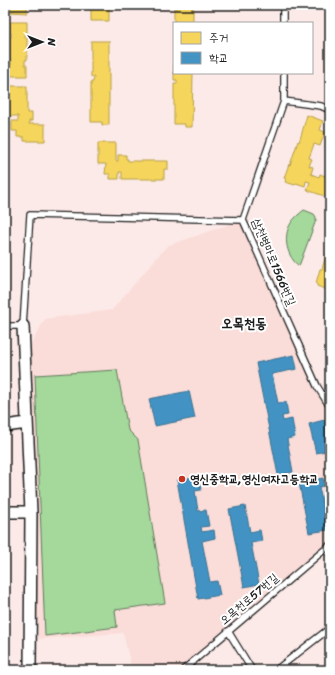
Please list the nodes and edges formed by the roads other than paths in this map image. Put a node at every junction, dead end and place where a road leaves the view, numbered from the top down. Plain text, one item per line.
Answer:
1 (283, 5) edge
2 (283, 22) edge
3 (284, 74) edge
4 (284, 101) junction
5 (330, 110) edge
6 (243, 220) junction
7 (5, 326) edge
8 (23, 326) junction
9 (330, 407) edge
10 (27, 423) junction
11 (5, 426) edge
12 (5, 512) edge
13 (31, 512) junction
14 (330, 545) edge
15 (330, 628) edge
16 (228, 631) junction
17 (30, 670) edge
18 (183, 670) edge
19 (252, 670) edge
20 (276, 670) edge

1 - 2 lane
3 - 4 lane, 삼천병마로1566번길
4 - 5 lane
4 - 6 lane, 삼천병마로1566번길
6 - 8 lane
6 - 9 lane, 삼천병마로1566번길
7 - 8 lane
8 - 10 street
10 - 11 street
10 - 13 street
12 - 13 street
13 - 17 street
14 - 16 lane, 오목천로57번길
15 - 20 lane
16 - 18 lane, 오목천로57번길
16 - 19 lane

